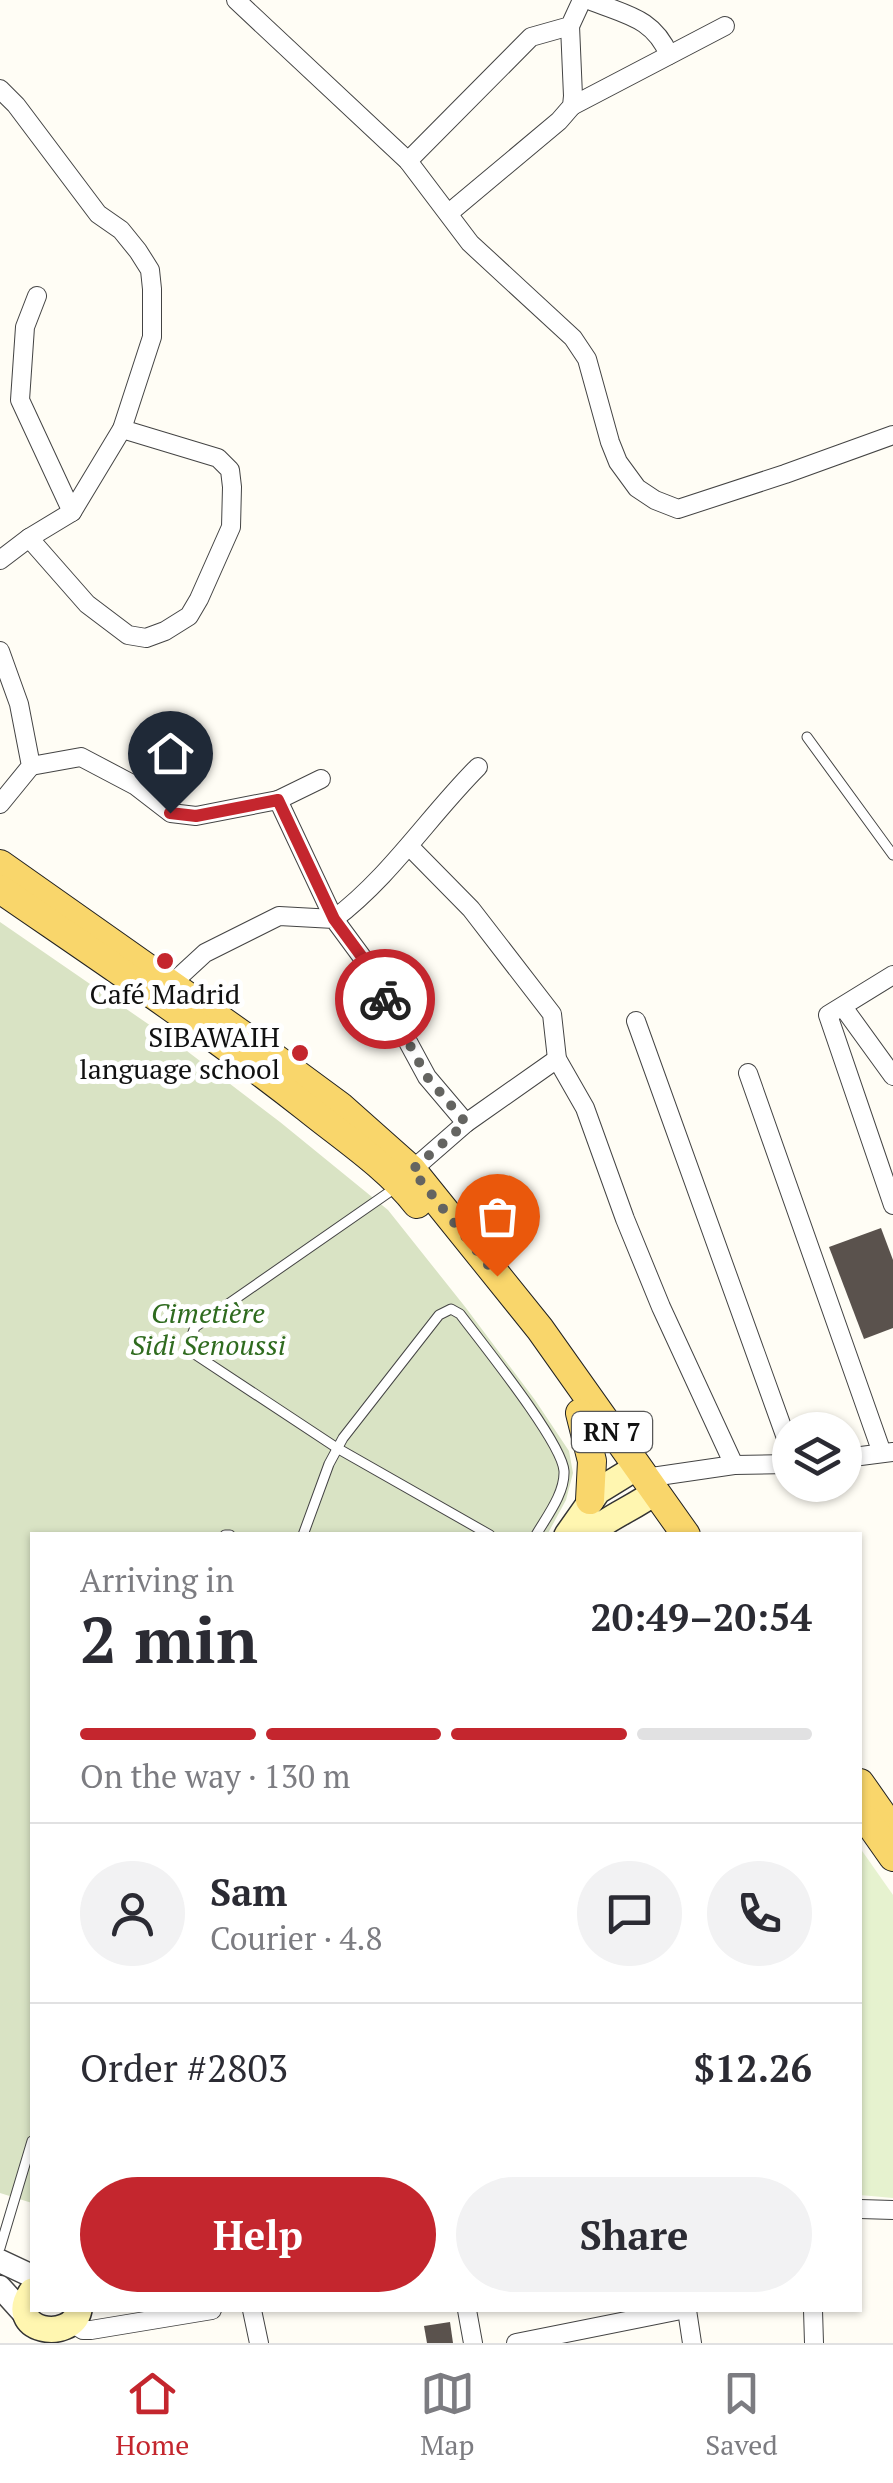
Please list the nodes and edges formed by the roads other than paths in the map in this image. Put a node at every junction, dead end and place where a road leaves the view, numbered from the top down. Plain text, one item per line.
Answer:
1 (236, 0) edge
2 (585, 0) edge
3 (570, 26) junction
4 (725, 26) dead end
5 (670, 55) junction
6 (0, 89) edge
7 (572, 106) junction
8 (8, 107) edge
9 (408, 161) junction
10 (449, 213) junction
11 (37, 296) dead end
12 (122, 429) junction
13 (893, 435) edge
14 (72, 512) junction
15 (29, 538) junction
16 (0, 560) edge
17 (0, 652) edge
18 (9, 704) edge
19 (807, 737) dead end
20 (31, 766) junction
21 (478, 767) dead end
22 (321, 780) dead end
23 (278, 800) junction
24 (0, 804) edge
25 (409, 846) junction
26 (893, 854) edge
27 (0, 864) edge
28 (0, 889) edge
29 (334, 919) junction
30 (893, 976) edge
31 (165, 991) junction
32 (842, 1006) junction
33 (636, 1021) dead end
34 (557, 1059) junction
35 (748, 1073) dead end
36 (893, 1076) edge
37 (466, 1123) junction
38 (406, 1177) junction
39 (893, 1205) edge
40 (777, 1412) edge
41 (580, 1413) junction
42 (337, 1448) junction
43 (888, 1453) edge
44 (862, 1456) edge
45 (772, 1464) edge
46 (734, 1465) junction
47 (641, 1483) junction
48 (590, 1500) junction
49 (304, 1532) edge
50 (485, 1532) edge
51 (538, 1532) edge
52 (569, 1532) edge
53 (592, 1532) edge
54 (664, 1532) edge
55 (683, 1532) edge
56 (862, 1786) edge
57 (862, 1813) edge
58 (893, 1830) edge
59 (893, 1857) edge
60 (30, 2148) edge
61 (862, 2209) edge
62 (893, 2210) edge
63 (0, 2248) edge
64 (0, 2261) edge
65 (30, 2275) edge
66 (0, 2287) edge
67 (200, 2312) edge
68 (252, 2312) edge
69 (467, 2312) edge
70 (674, 2312) edge
71 (684, 2312) edge
72 (813, 2312) edge
73 (27, 2318) edge
74 (75, 2323) edge
75 (259, 2343) edge
76 (473, 2343) edge
77 (516, 2343) edge
78 (692, 2343) edge
79 (814, 2343) edge

1 - 9 street
2 - 3 street
2 - 5 street
3 - 7 street
3 - 9 street
4 - 5 street
5 - 7 street
6 - 8 street
7 - 10 street
8 - 12 street
9 - 10 street
10 - 13 street
11 - 14 street
12 - 14 street
12 - 15 street
14 - 15 street
15 - 16 street
17 - 18 street
18 - 20 street
19 - 26 lane
20 - 23 street
20 - 24 street
21 - 25 street
22 - 23 street
23 - 29 street
25 - 29 street
25 - 34 street
27 - 31 main road, RN 7
28 - 31 main road, RN 7
29 - 31 street
29 - 37 street
30 - 32 street
31 - 38 main road, RN 7
32 - 36 street
32 - 39 street
33 - 40 street
34 - 37 street
34 - 46 street
35 - 43 street
37 - 38 street
38 - 41 main road, RN 7
38 - 42 lane
38 - 47 main road, RN 7
41 - 47 main road, RN 7
41 - 48 main road
42 - 49 lane
42 - 50 lane
42 - 51 lane
43 - 44 street
45 - 46 street
46 - 47 street
47 - 48 main road
47 - 53 main road
47 - 54 main road, RN 7
47 - 55 main road, RN 7
48 - 52 main road
56 - 58 main road
57 - 59 main road
60 - 63 lane
61 - 62 street
64 - 65 street
66 - 73 street
67 - 74 street
68 - 75 street
69 - 76 street
70 - 77 street
71 - 78 street
72 - 79 street
73 - 74 main road

